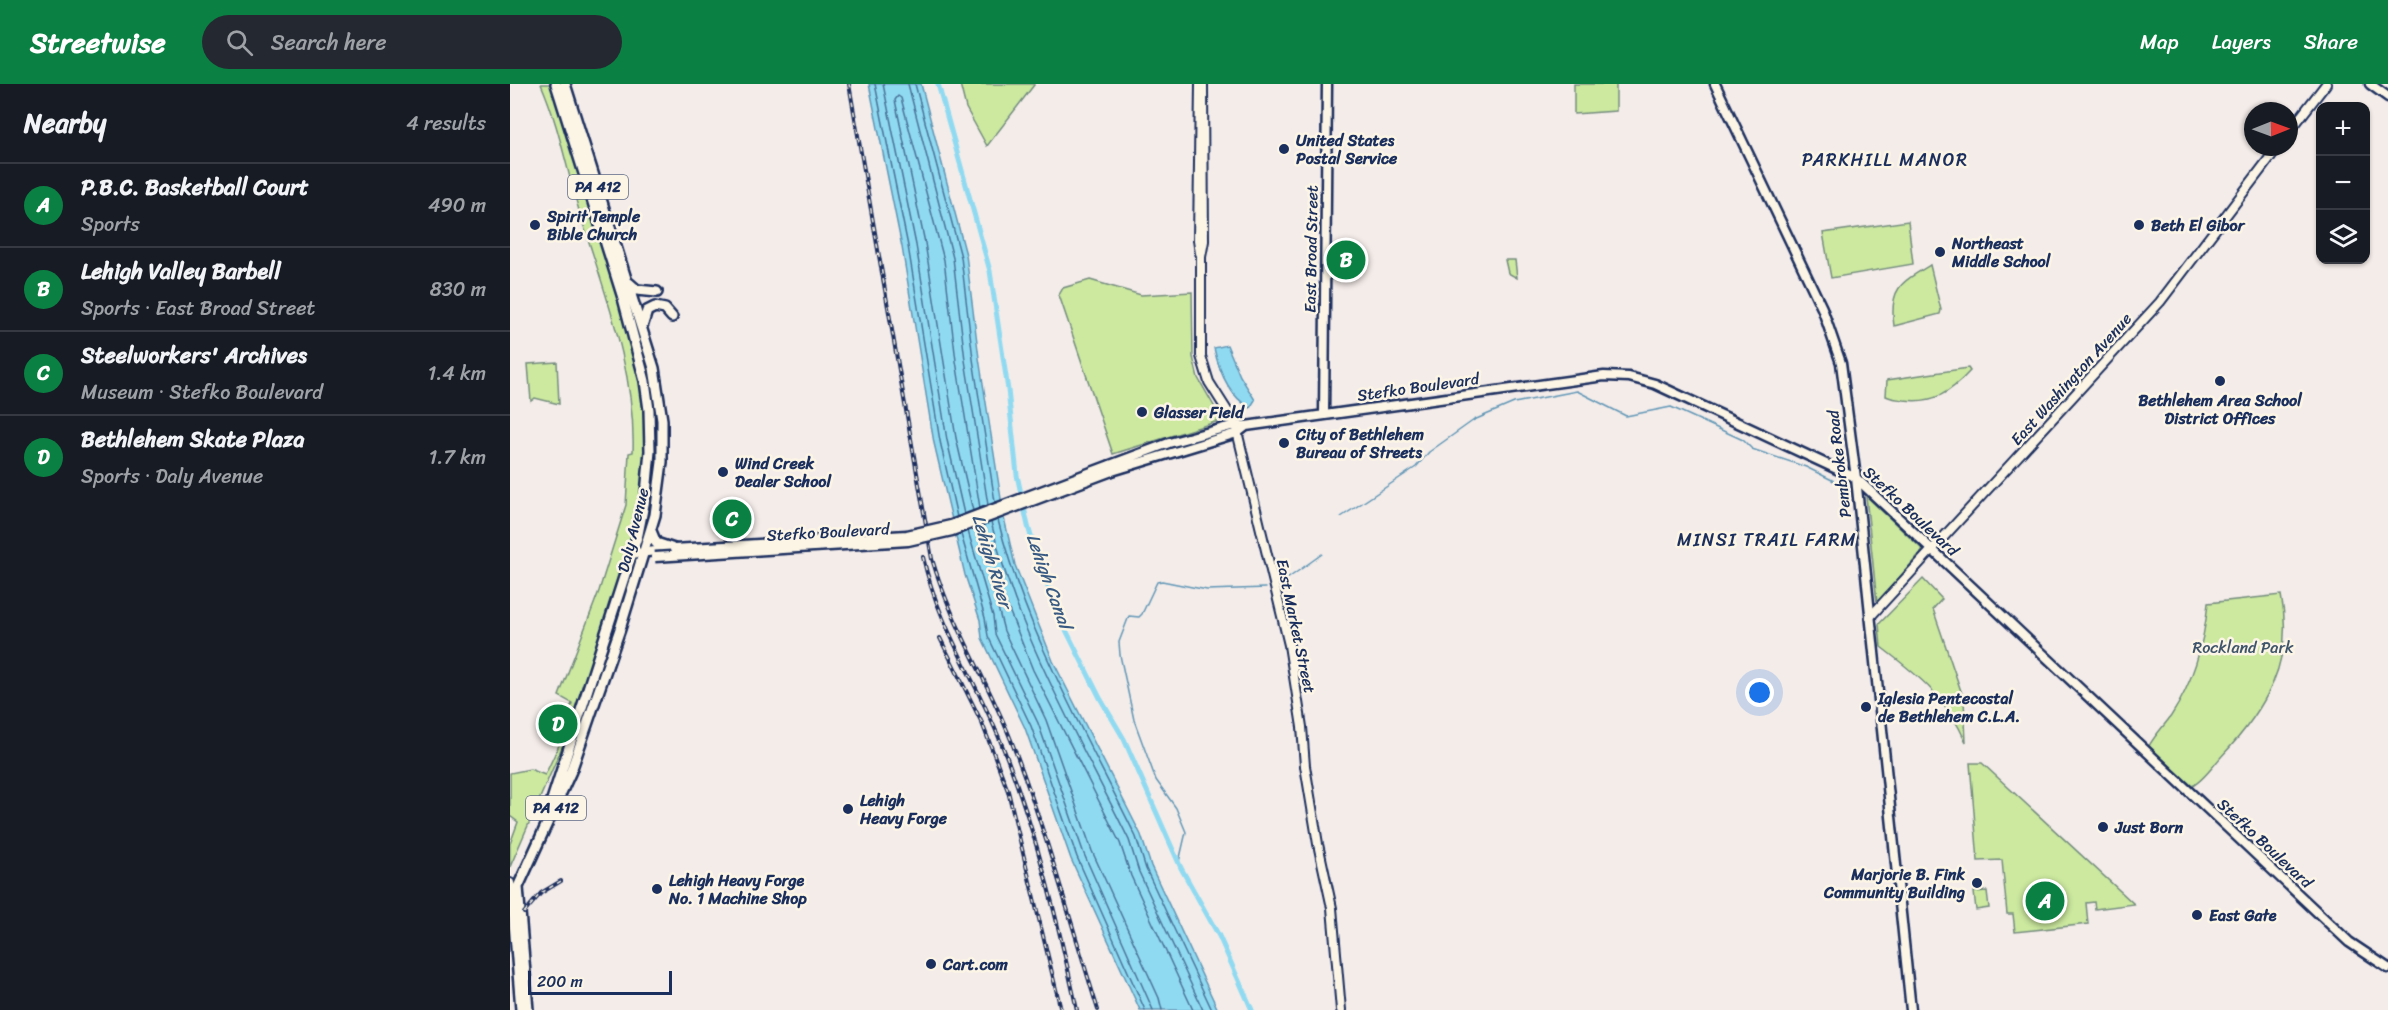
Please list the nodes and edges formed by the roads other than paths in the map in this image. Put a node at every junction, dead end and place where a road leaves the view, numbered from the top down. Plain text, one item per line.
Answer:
1 (556, 84) edge
2 (565, 84) edge
3 (1202, 84) edge
4 (1327, 84) edge
5 (1715, 84) edge
6 (2326, 84) edge
7 (2370, 84) edge
8 (2388, 97) edge
9 (2298, 120) edge
10 (2271, 156) edge
11 (628, 282) junction
12 (657, 292) dead end
13 (672, 317) dead end
14 (642, 327) junction
15 (1324, 415) junction
16 (1236, 429) junction
17 (1111, 468) junction
18 (1856, 478) junction
19 (675, 549) joint
20 (1933, 551) junction
21 (651, 552) junction
22 (631, 555) junction
23 (1870, 617) junction
24 (510, 883) edge
25 (515, 901) junction
26 (516, 924) junction
27 (2388, 968) edge
28 (521, 1010) edge
29 (528, 1010) edge
30 (1341, 1010) edge
31 (1911, 1010) edge

1 - 22 highway, Daly Avenue / PA 412
2 - 11 highway, Daly Avenue / PA 412
3 - 16 street, East Market Street
4 - 15 main road, East Broad Street
5 - 18 main road, Pembroke Road
6 - 9 street
7 - 8 main road
10 - 20 street, East Washington Avenue
11 - 12 highway
11 - 14 highway, Daly Avenue / PA 412
13 - 14 highway
14 - 21 highway, Daly Avenue / PA 412
15 - 16 main road, Stefko Boulevard
15 - 18 main road, Stefko Boulevard
16 - 17 main road, Stefko Boulevard
16 - 30 street, East Market Street
17 - 19 main road, Stefko Boulevard, bridge
17 - 21 main road, Stefko Boulevard, bridge
18 - 20 main road, Stefko Boulevard
18 - 23 main road, Pembroke Road
19 - 21 highway
20 - 23 street, East Washington Avenue
20 - 27 main road, Stefko Boulevard
21 - 22 main road, Stefko Boulevard
21 - 25 highway, Daly Avenue / PA 412
22 - 25 highway, Daly Avenue / PA 412
23 - 31 main road, Pembroke Road
24 - 25 street
25 - 26 highway, PA 412
25 - 26 highway, PA 412
26 - 28 highway, PA 412
26 - 29 highway, PA 412

